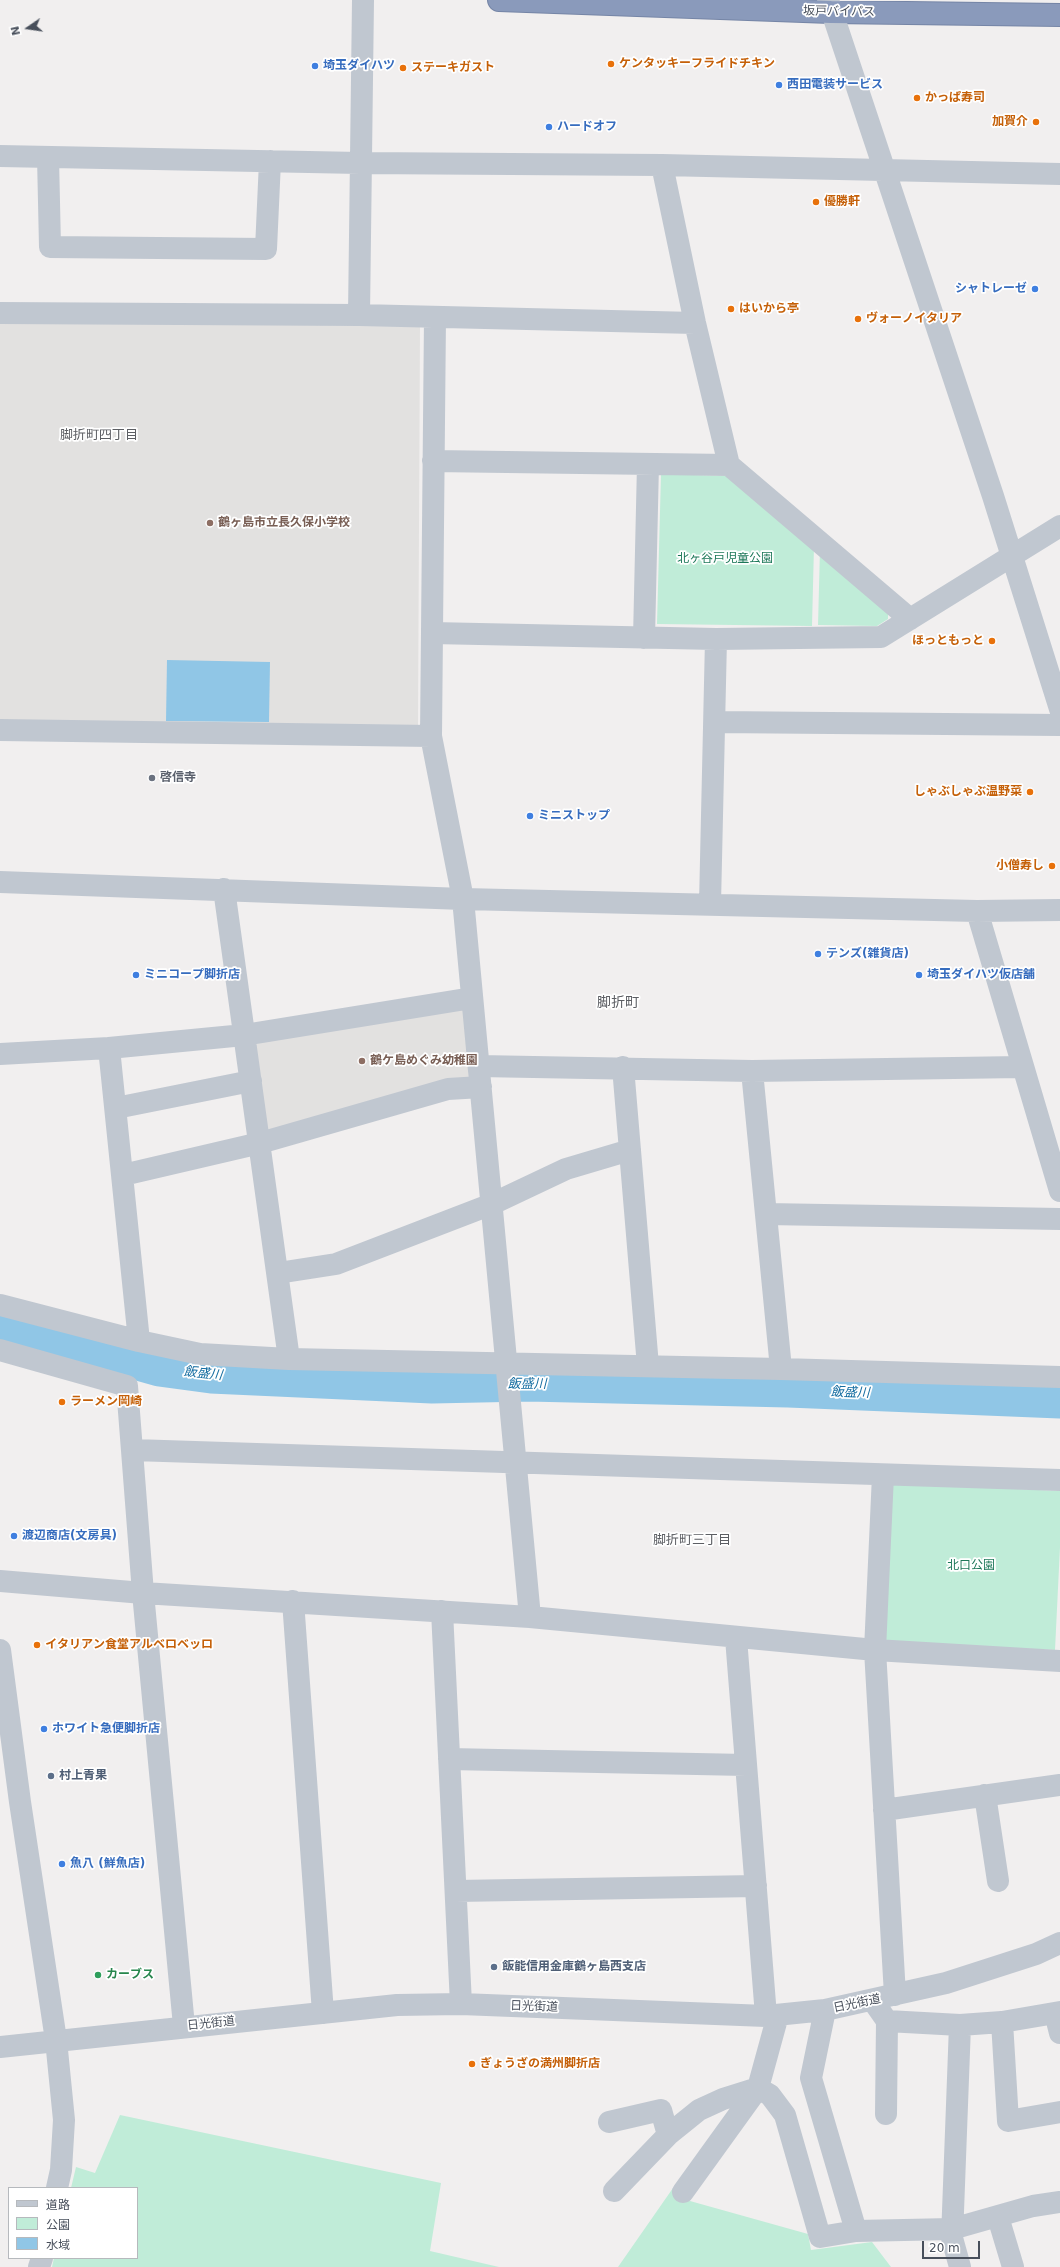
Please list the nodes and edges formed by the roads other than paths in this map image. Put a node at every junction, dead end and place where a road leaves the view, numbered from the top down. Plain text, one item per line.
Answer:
1 (364, 0) edge
2 (499, 0) edge
3 (829, 6) edge
4 (1060, 15) edge
5 (0, 156) edge
6 (48, 157) junction
7 (270, 161) junction
8 (360, 163) junction
9 (662, 165) junction
10 (884, 171) junction
11 (1060, 174) edge
12 (0, 313) edge
13 (359, 315) junction
14 (435, 317) junction
15 (695, 323) junction
16 (433, 461) junction
17 (648, 464) junction
18 (729, 465) junction
19 (1060, 526) edge
20 (1012, 556) junction
21 (910, 619) junction
22 (432, 633) junction
23 (644, 638) junction
24 (716, 639) junction
25 (1060, 709) edge
26 (716, 722) junction
27 (1060, 725) edge
28 (0, 730) edge
29 (431, 736) junction
30 (0, 882) edge
31 (224, 889) junction
32 (463, 899) junction
33 (710, 904) junction
34 (1060, 910) edge
35 (977, 911) junction
36 (472, 998) junction
37 (244, 1035) junction
38 (109, 1048) junction
39 (0, 1054) edge
40 (623, 1067) junction
41 (1021, 1067) junction
42 (752, 1071) junction
43 (480, 1077) junction
44 (251, 1081) junction
45 (116, 1108) junction
46 (260, 1143) junction
47 (630, 1150) junction
48 (123, 1174) junction
49 (1060, 1190) edge
50 (492, 1204) junction
51 (766, 1214) junction
52 (1060, 1219) edge
53 (278, 1273) junction
54 (0, 1305) edge
55 (139, 1341) junction
56 (0, 1350) edge
57 (289, 1359) junction
58 (507, 1363) junction
59 (648, 1366) junction
60 (781, 1369) junction
61 (1060, 1377) edge
62 (132, 1450) junction
63 (517, 1464) junction
64 (883, 1475) junction
65 (1060, 1480) edge
66 (0, 1581) edge
67 (143, 1593) junction
68 (292, 1601) junction
69 (442, 1611) junction
70 (530, 1617) junction
71 (736, 1638) junction
72 (0, 1650) edge
73 (874, 1650) junction
74 (1060, 1661) edge
75 (449, 1759) junction
76 (746, 1765) junction
77 (1060, 1785) edge
78 (985, 1796) junction
79 (884, 1810) junction
80 (998, 1881) dead end
81 (756, 1886) junction
82 (456, 1891) junction
83 (1060, 1943) edge
84 (895, 1995) junction
85 (873, 2001) junction
86 (461, 2004) junction
87 (825, 2010) junction
88 (323, 2013) junction
89 (772, 2016) junction
90 (1058, 2019) edge
91 (887, 2021) junction
92 (1002, 2022) junction
93 (960, 2025) junction
94 (184, 2026) junction
95 (56, 2040) junction
96 (0, 2047) edge
97 (758, 2088) junction
98 (1060, 2112) edge
99 (886, 2114) dead end
100 (609, 2122) dead end
101 (668, 2135) junction
102 (57, 2187) edge
103 (614, 2191) dead end
104 (683, 2192) dead end
105 (1060, 2202) edge
106 (998, 2217) junction
107 (952, 2229) junction
108 (856, 2231) junction
109 (960, 2267) edge
110 (1013, 2267) edge

1 - 8 street
2 - 3 highway, 坂戸バイパス
3 - 4 highway, 坂戸バイパス
3 - 10 street
5 - 6 street
6 - 7 street
6 - 7 street
7 - 8 street
8 - 9 street
8 - 13 street
9 - 10 street
9 - 15 street
10 - 11 street
10 - 20 street
12 - 13 street
13 - 14 street
14 - 15 street
14 - 16 street
15 - 18 street
16 - 17 street
16 - 22 street
17 - 18 street
17 - 23 street
18 - 21 street
19 - 20 street
20 - 21 street
20 - 25 street
21 - 24 street
22 - 23 street
22 - 29 street
23 - 24 street
24 - 26 street
26 - 27 street
26 - 33 street
28 - 29 street
29 - 32 street
30 - 31 street
31 - 32 street
31 - 37 street
32 - 33 street
32 - 36 street
33 - 35 street
34 - 35 street
35 - 41 street
36 - 37 street
36 - 43 street
37 - 38 street
37 - 44 street
38 - 39 street
38 - 45 street
40 - 42 street
40 - 43 street
40 - 47 street
41 - 42 street
41 - 49 street
42 - 51 street
43 - 46 street
43 - 50 street
44 - 45 street
44 - 46 street
45 - 48 street
46 - 48 street
46 - 53 street
47 - 50 street
47 - 59 street
48 - 55 street
50 - 53 street
50 - 58 street
51 - 52 street
51 - 60 street
53 - 57 street
54 - 55 street
55 - 57 street
56 - 62 street
57 - 58 street
58 - 59 street
58 - 63 street
59 - 60 street
60 - 61 street
62 - 63 street
62 - 67 street
63 - 64 street
63 - 70 street
64 - 65 street
64 - 73 street
66 - 67 street
67 - 68 street
67 - 94 street
68 - 69 street
68 - 88 street
69 - 70 street
69 - 75 street
70 - 71 street
71 - 73 street
71 - 76 street
72 - 95 street
73 - 74 street
73 - 79 street
75 - 76 street
75 - 82 street
76 - 81 street
77 - 78 street
78 - 79 street
78 - 80 street
79 - 84 street
81 - 82 street
81 - 89 street
82 - 86 street
83 - 84 street, 日光街道
84 - 85 street, 日光街道
85 - 87 street, 日光街道
85 - 91 street
86 - 88 street, 日光街道
86 - 89 street, 日光街道
87 - 89 street, 日光街道
87 - 108 street
88 - 94 street, 日光街道
89 - 97 street
90 - 92 street
91 - 93 street
91 - 99 street
92 - 93 street
92 - 98 street
93 - 107 street
94 - 95 street, 日光街道
95 - 96 street, 日光街道
95 - 102 street
97 - 101 street
97 - 104 street
97 - 108 street
100 - 101 street
101 - 103 street
105 - 106 street
106 - 107 street
106 - 110 street
107 - 108 street
107 - 109 street

